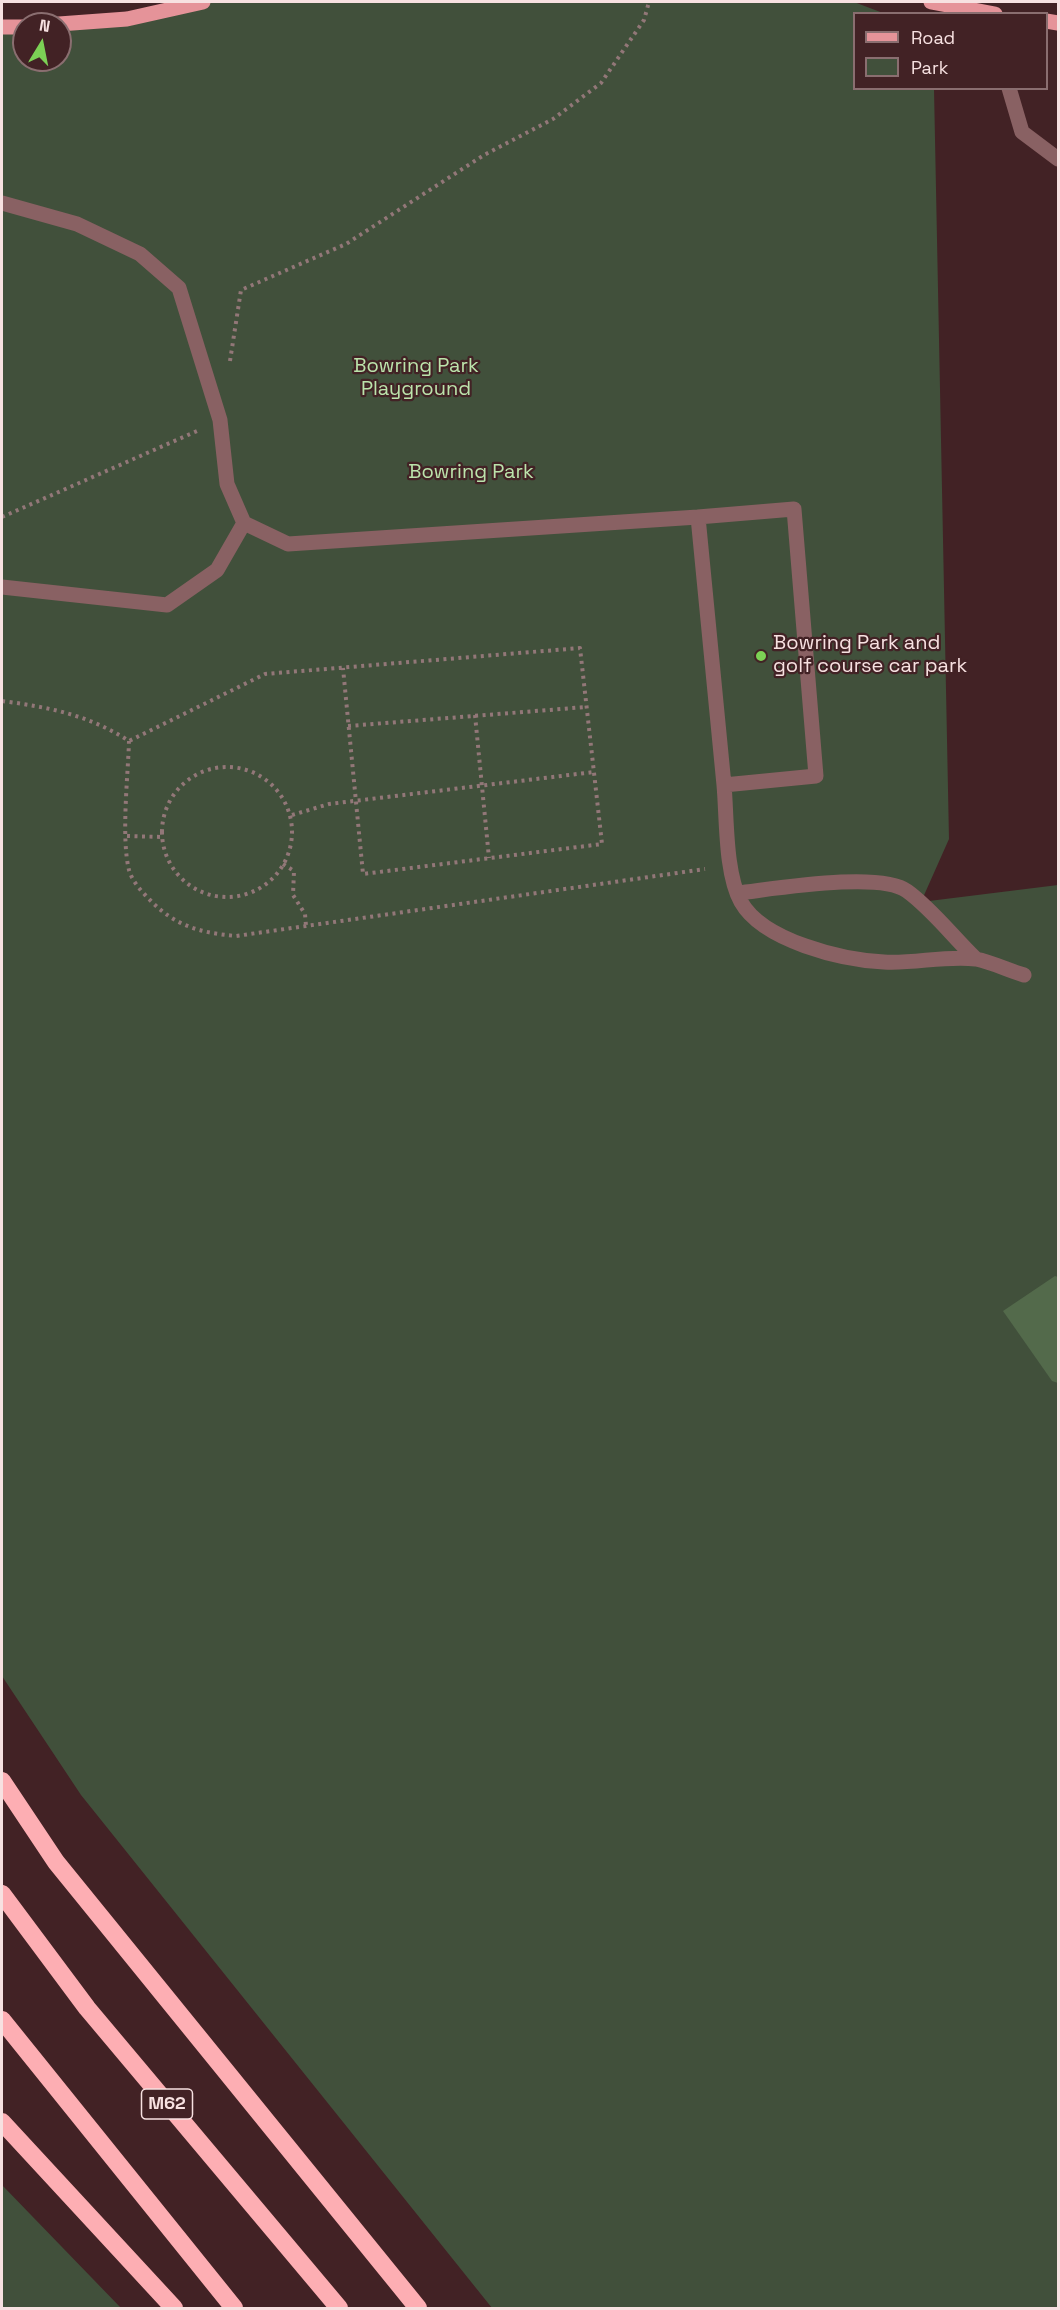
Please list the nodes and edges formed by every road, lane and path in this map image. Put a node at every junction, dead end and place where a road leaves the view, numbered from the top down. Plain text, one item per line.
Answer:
1 (203, 2) edge
2 (649, 2) edge
3 (931, 2) edge
4 (985, 12) edge
5 (72, 23) edge
6 (1010, 90) edge
7 (1059, 159) edge
8 (2, 203) edge
9 (228, 373) dead end
10 (220, 420) junction
11 (2, 517) edge
12 (698, 517) junction
13 (244, 523) junction
14 (2, 587) edge
15 (343, 668) junction
16 (2, 700) edge
17 (586, 707) junction
18 (475, 715) junction
19 (348, 726) junction
20 (129, 741) junction
21 (594, 772) junction
22 (482, 785) junction
23 (724, 785) junction
24 (356, 800) junction
25 (292, 815) junction
26 (127, 836) junction
27 (163, 837) junction
28 (489, 858) junction
29 (283, 864) junction
30 (731, 869) junction
31 (738, 893) junction
32 (306, 926) junction
33 (976, 959) junction
34 (1024, 975) dead end
35 (2, 1781) edge
36 (2, 1894) edge
37 (2, 2020) edge
38 (2, 2122) edge
39 (174, 2308) edge
40 (234, 2308) edge
41 (339, 2308) edge
42 (418, 2308) edge

1 - 5 main road
2 - 9 path
3 - 4 main road
6 - 7 street
8 - 10 street
10 - 11 path
10 - 13 street
12 - 13 street
12 - 23 street
12 - 23 street
13 - 14 street
15 - 17 path
15 - 19 path
15 - 20 path
16 - 20 path
17 - 18 path
17 - 21 path
18 - 19 path
18 - 22 path
19 - 24 path
20 - 26 path
21 - 22 path
21 - 28 path
22 - 24 path
22 - 28 path
23 - 30 street
24 - 25 path
24 - 28 path
25 - 27 path
25 - 29 path
26 - 27 path
26 - 32 path
27 - 29 path
29 - 32 path
30 - 31 street
30 - 32 path
31 - 33 street
31 - 33 street
33 - 34 street
35 - 42 highway
36 - 41 highway, M62
37 - 40 highway
38 - 39 highway

